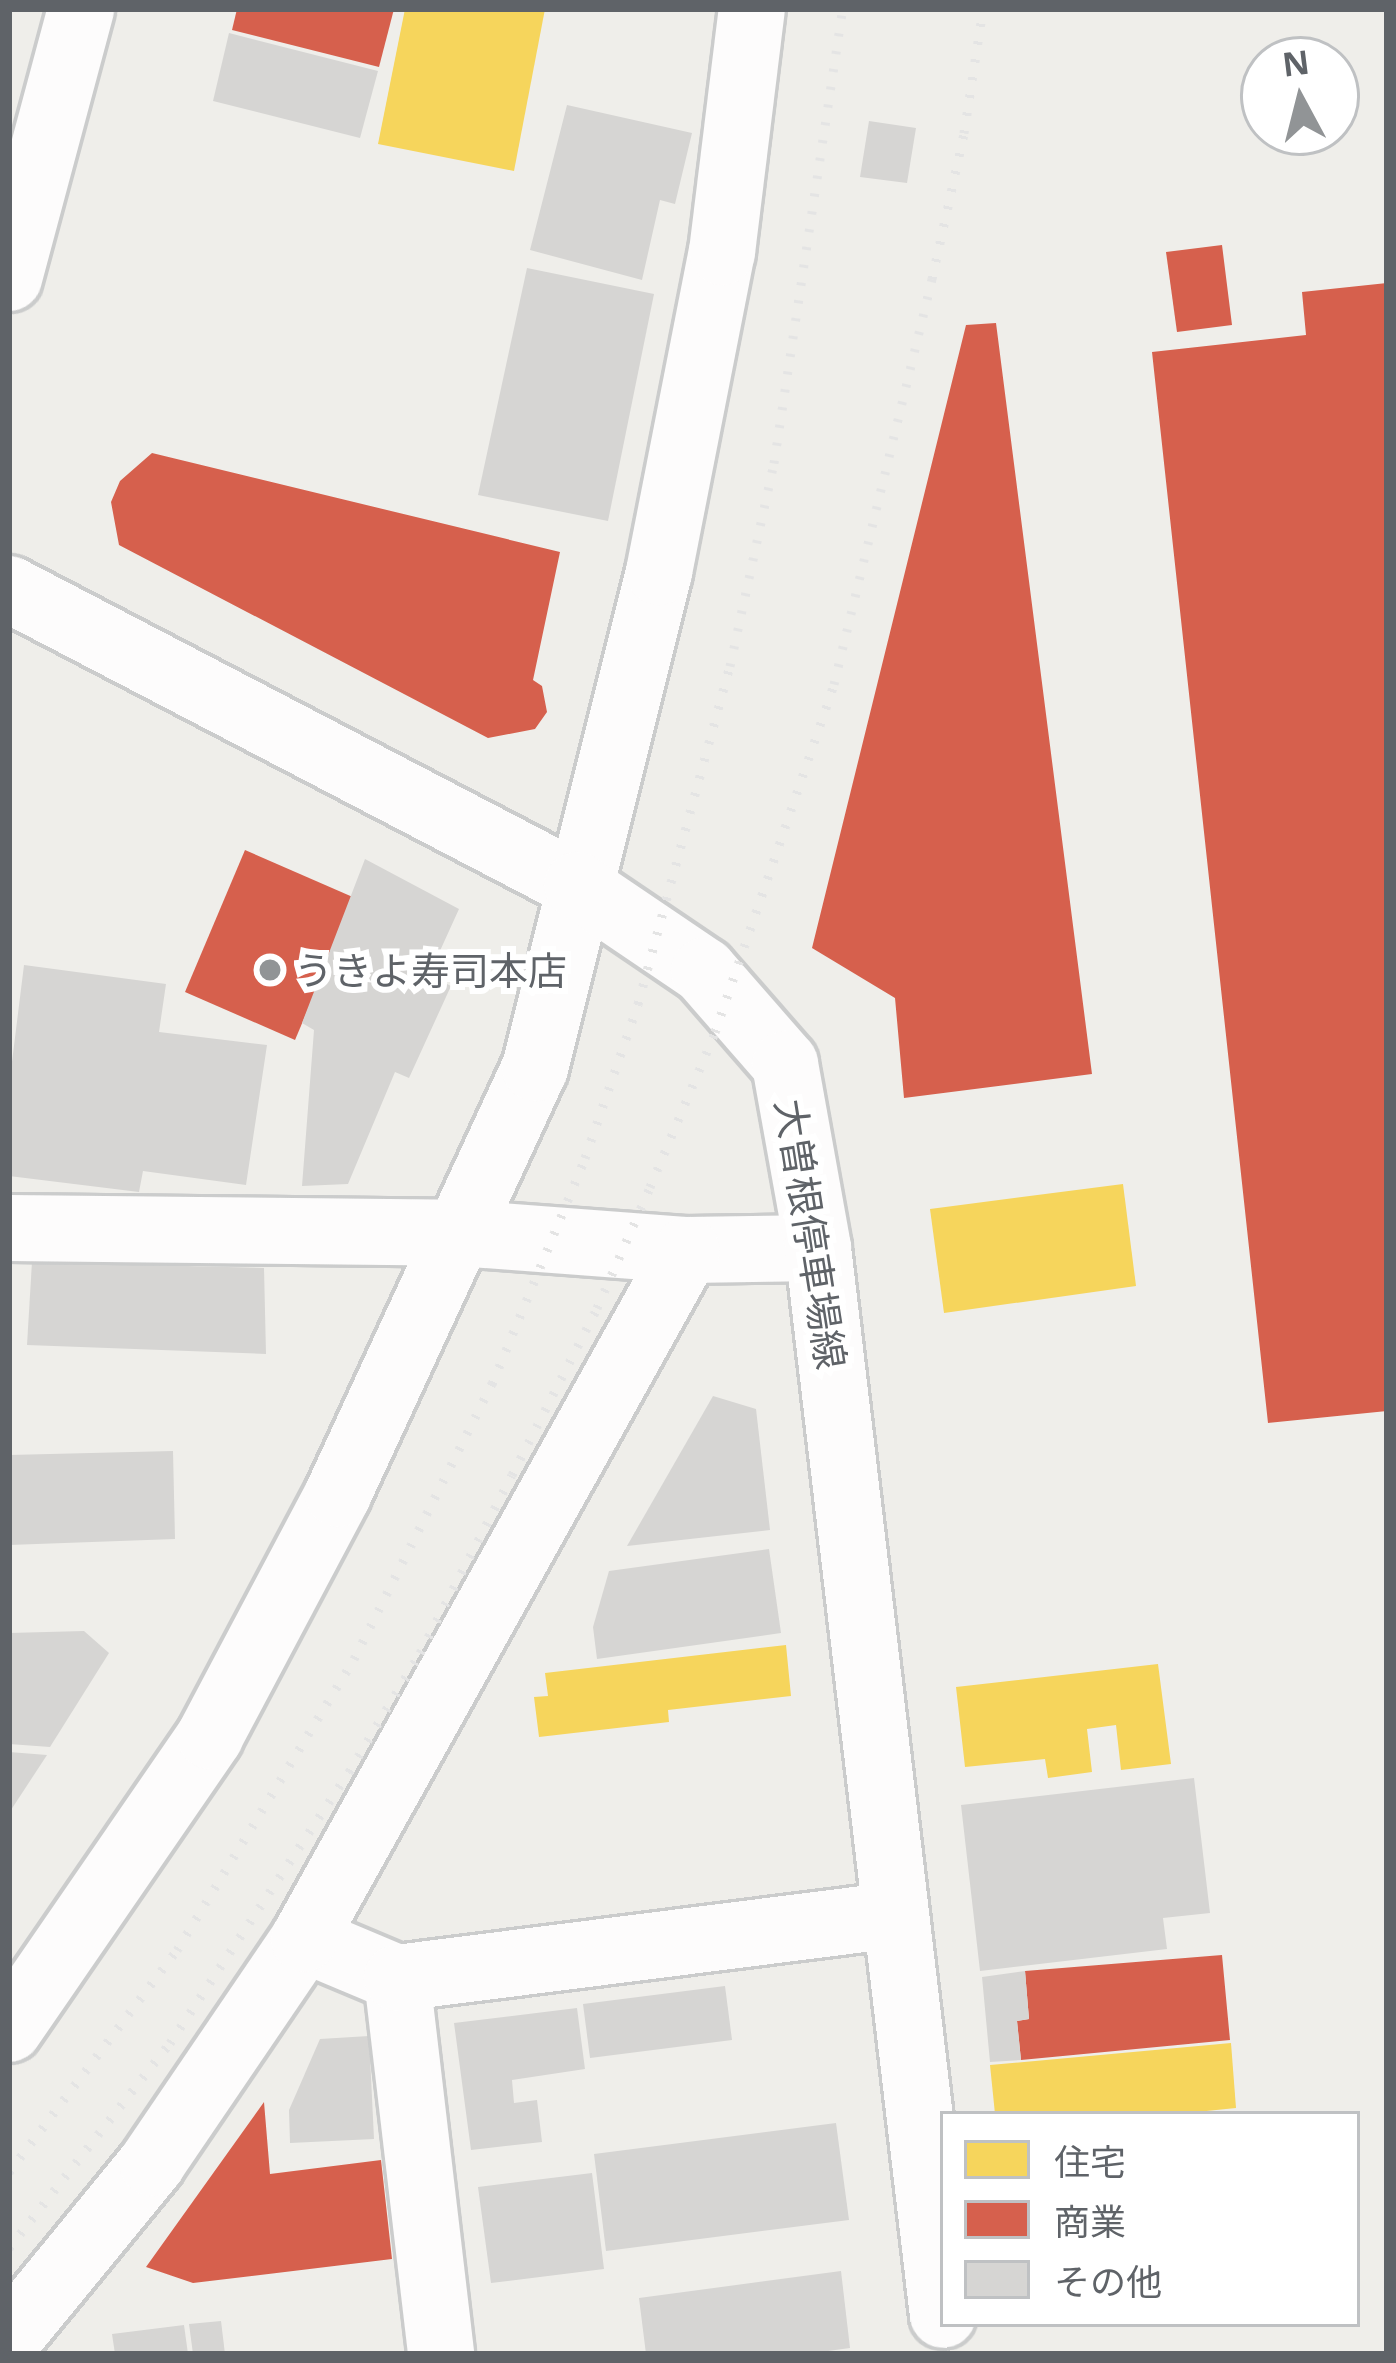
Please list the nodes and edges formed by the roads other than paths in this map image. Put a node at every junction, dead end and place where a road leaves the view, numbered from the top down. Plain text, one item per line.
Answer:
1 (81, 9) edge
2 (752, 9) edge
3 (26, 145) edge
4 (9, 278) edge
5 (9, 589) edge
6 (577, 885) junction
7 (9, 1228) edge
8 (459, 1233) junction
9 (818, 1248) junction
10 (687, 1250) junction
11 (895, 1915) junction
12 (304, 1939) junction
13 (398, 1978) junction
14 (9, 2029) edge
15 (940, 2289) edge
16 (9, 2338) edge
17 (441, 2354) edge

1 - 3 street
2 - 6 street
3 - 4 street
5 - 6 street, 大曽根停車場線
6 - 8 street
6 - 9 street, 大曽根停車場線
7 - 8 street
8 - 10 street
8 - 14 street
9 - 10 street
9 - 11 street, 大曽根停車場線
10 - 12 street
11 - 13 street
11 - 15 street, 大曽根停車場線
12 - 13 street
12 - 16 street
13 - 17 street

